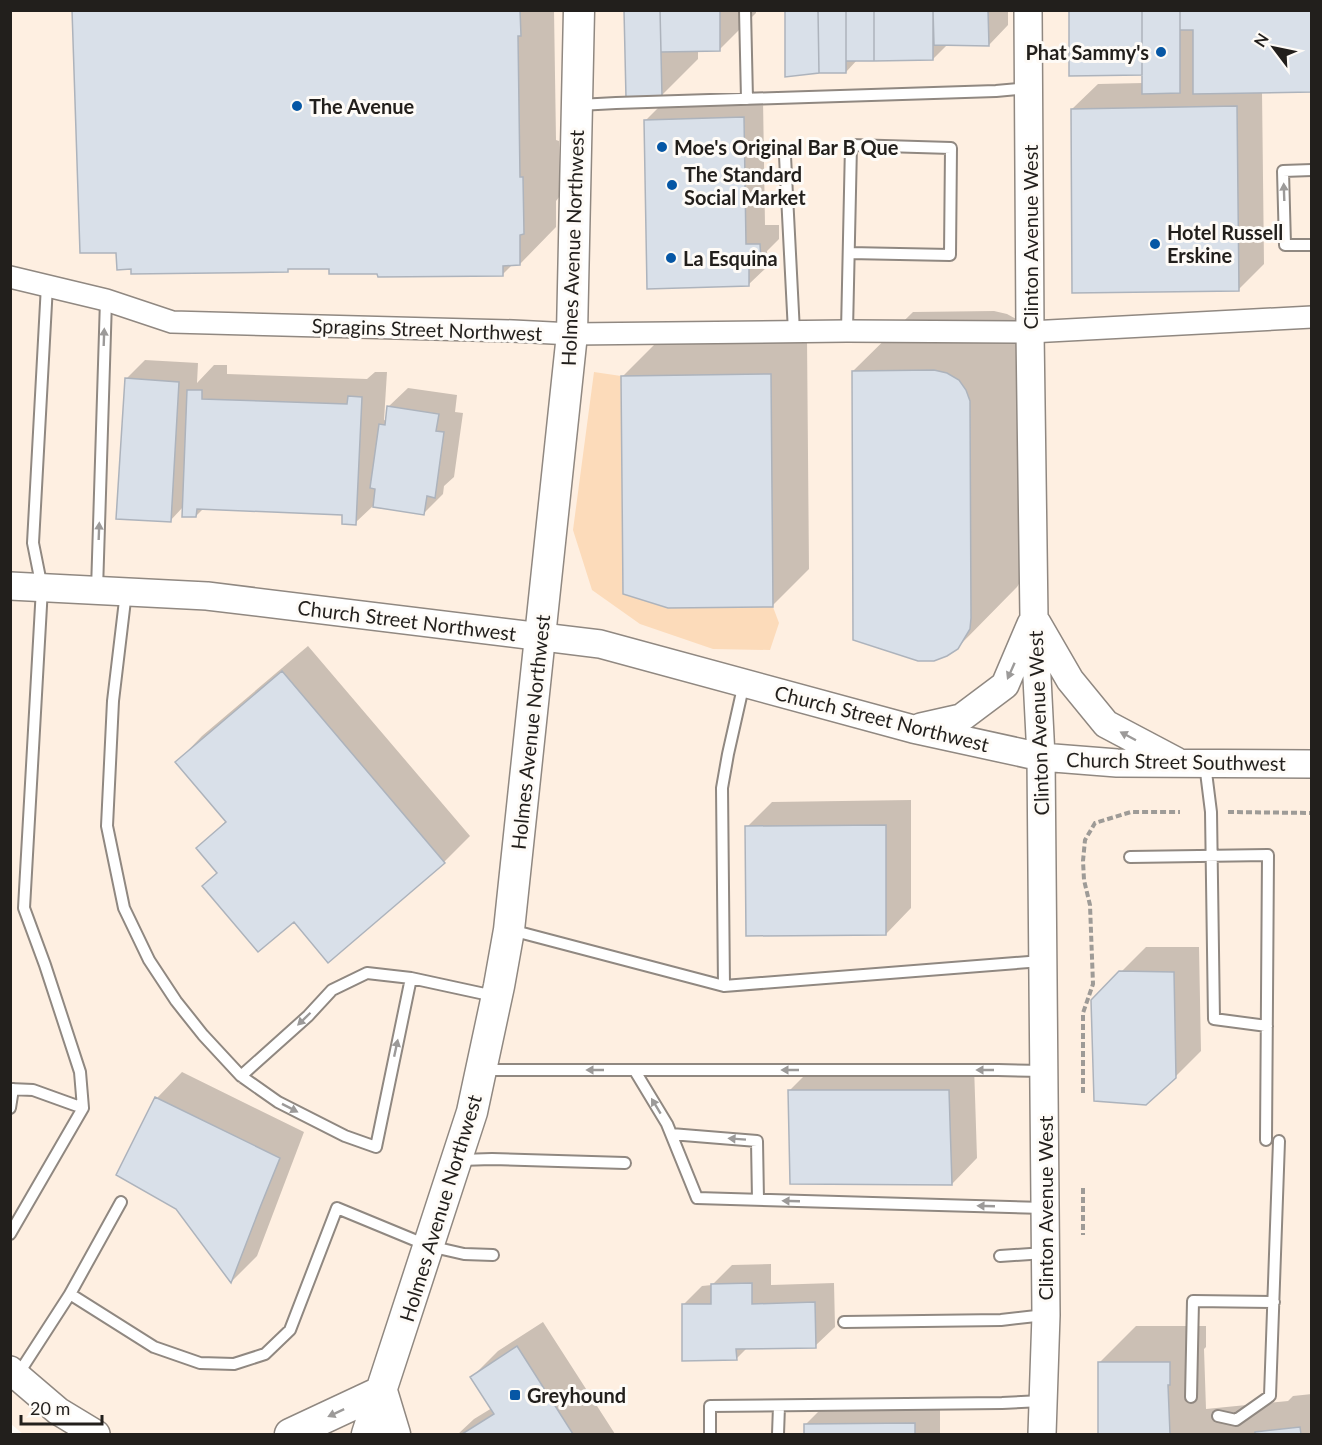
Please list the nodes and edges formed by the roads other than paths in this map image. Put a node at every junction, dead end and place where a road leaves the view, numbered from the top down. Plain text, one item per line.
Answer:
1 (579, 10) edge
2 (745, 10) edge
3 (1028, 10) edge
4 (1029, 88) junction
5 (747, 99) junction
6 (577, 105) junction
7 (785, 156) dead end
8 (1311, 170) edge
9 (1311, 244) edge
10 (849, 253) junction
11 (10, 277) edge
12 (47, 285) junction
13 (106, 300) junction
14 (1311, 316) edge
15 (847, 331) junction
16 (794, 332) junction
17 (1030, 332) junction
18 (572, 334) junction
19 (10, 586) edge
20 (42, 588) junction
21 (97, 590) junction
22 (126, 592) junction
23 (1034, 618) junction
24 (540, 637) junction
25 (744, 683) junction
26 (914, 729) junction
27 (1041, 756) junction
28 (1192, 763) junction
29 (1311, 764) edge
30 (1211, 855) junction
31 (1130, 857) dead end
32 (509, 930) junction
33 (1043, 961) junction
34 (411, 978) junction
35 (724, 986) junction
36 (497, 997) junction
37 (1267, 1026) junction
38 (481, 1070) junction
39 (634, 1071) junction
40 (1044, 1071) junction
41 (241, 1076) junction
42 (12, 1089) edge
43 (10, 1108) edge
44 (83, 1108) junction
45 (671, 1134) junction
46 (1266, 1140) dead end
47 (1279, 1141) dead end
48 (456, 1160) junction
49 (625, 1163) dead end
50 (758, 1200) junction
51 (121, 1202) dead end
52 (1045, 1208) junction
53 (10, 1234) edge
54 (429, 1246) junction
55 (1045, 1253) junction
56 (493, 1255) dead end
57 (1000, 1256) dead end
58 (70, 1294) junction
59 (1274, 1302) junction
60 (1046, 1315) junction
61 (844, 1322) dead end
62 (14, 1373) edge
63 (382, 1391) junction
64 (1191, 1397) dead end
65 (1042, 1401) junction
66 (779, 1406) junction
67 (1218, 1416) dead end
68 (96, 1434) edge
69 (290, 1434) edge
70 (367, 1434) edge
71 (394, 1434) edge
72 (710, 1434) edge
73 (778, 1434) edge
74 (1042, 1434) edge

1 - 6 main road, Holmes Avenue Northwest
2 - 5 lane
3 - 4 street, Clinton Avenue West
4 - 5 lane
4 - 17 street, Clinton Avenue West
5 - 6 lane
6 - 18 main road, Holmes Avenue Northwest
7 - 16 lane
9 -> 8 lane
10 - 10 lane
10 - 15 lane
11 - 12 street, Spragins Street Northwest
12 - 13 street, Spragins Street Northwest
12 - 20 lane
13 - 18 street, Spragins Street Northwest
21 -> 13 lane
14 - 17 street, Spragins Street Northwest
15 - 16 street, Spragins Street Northwest
15 - 17 street, Spragins Street Northwest
16 - 18 street, Spragins Street Northwest
17 - 23 street, Clinton Avenue West
18 - 24 main road, Holmes Avenue Northwest
19 - 20 street, Church Street Northwest
20 - 21 street, Church Street Northwest
20 - 44 lane
21 - 22 street, Church Street Northwest
22 - 24 street, Church Street Northwest
22 - 41 lane
23 -> 26 street
23 - 27 street, Clinton Avenue West
28 -> 23 street
24 - 25 street, Church Street Northwest
24 - 32 main road, Holmes Avenue Northwest
25 - 26 street, Church Street Northwest
25 - 35 lane
26 - 27 street, Church Street Northwest
27 - 28 street, Church Street Southwest
27 - 33 street, Clinton Avenue West
28 - 29 street, Church Street Southwest
28 - 30 lane
30 - 31 lane
30 - 37 lane
30 - 37 lane
32 - 35 lane
32 - 36 main road, Holmes Avenue Northwest
33 - 35 lane
33 - 40 street, Clinton Avenue West
34 - 36 lane
34 -> 41 lane
41 -> 34 lane
36 - 38 main road, Holmes Avenue Northwest
37 - 46 lane
39 -> 38 lane
38 - 48 main road, Holmes Avenue Northwest
40 -> 39 lane
45 -> 39 lane
40 - 52 street, Clinton Avenue West
42 - 43 lane
42 - 44 lane
44 - 53 lane
45 - 50 lane
50 -> 45 lane
47 - 59 lane
48 - 49 lane
48 - 54 main road, Holmes Avenue Northwest
52 -> 50 lane
51 - 58 lane
52 - 55 street, Clinton Avenue West
54 - 56 lane
54 - 58 lane
54 - 63 main road, Holmes Avenue Northwest
55 - 57 lane
55 - 60 street, Clinton Avenue West
58 - 62 lane
59 - 64 lane
59 - 67 lane
60 - 61 lane
60 - 65 street, Clinton Avenue West
62 - 68 street
63 -> 69 main road
63 - 70 main road, Holmes Avenue Northwest
63 - 71 main road
65 - 66 lane
65 - 74 street, Clinton Avenue West
66 - 72 lane
66 - 73 lane

